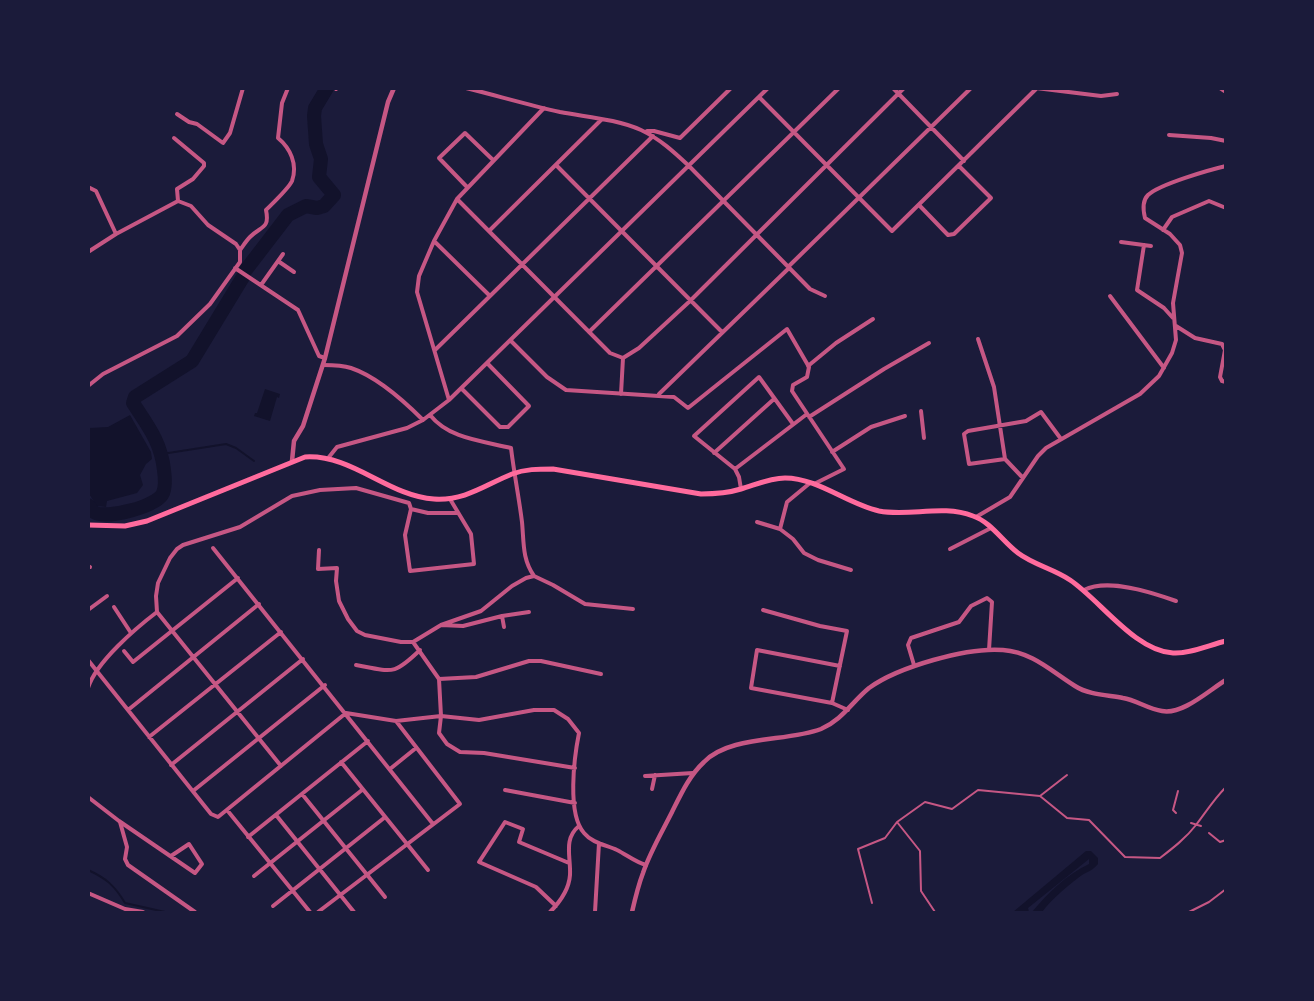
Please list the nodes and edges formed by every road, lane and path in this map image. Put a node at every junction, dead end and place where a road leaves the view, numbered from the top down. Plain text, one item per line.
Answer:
1 (243, 88) edge
2 (288, 88) edge
3 (394, 88) edge
4 (466, 88) edge
5 (731, 88) edge
6 (768, 88) edge
7 (838, 88) edge
8 (893, 88) edge
9 (904, 88) edge
10 (971, 88) edge
11 (1220, 88) edge
12 (1036, 89) edge
13 (1226, 92) edge
14 (899, 94) junction
15 (1117, 94) dead end
16 (759, 97) junction
17 (544, 108) junction
18 (177, 114) dead end
19 (602, 120) junction
20 (931, 128) junction
21 (640, 129) junction
22 (794, 132) junction
23 (1169, 135) dead end
24 (653, 136) junction
25 (174, 138) dead end
26 (1226, 141) edge
27 (493, 160) junction
28 (964, 161) junction
29 (556, 165) junction
30 (827, 165) junction
31 (689, 166) junction
32 (959, 166) junction
33 (1226, 166) edge
34 (88, 187) edge
35 (467, 187) junction
36 (590, 198) junction
37 (860, 198) junction
38 (457, 199) junction
39 (178, 201) junction
40 (723, 201) junction
41 (919, 205) junction
42 (1226, 208) edge
43 (1163, 230) junction
44 (489, 231) junction
45 (622, 231) junction
46 (116, 234) junction
47 (756, 234) junction
48 (434, 242) junction
49 (1121, 242) dead end
50 (1144, 245) junction
51 (1152, 246) dead end
52 (240, 250) junction
53 (88, 252) edge
54 (283, 254) dead end
55 (278, 261) junction
56 (522, 264) junction
57 (657, 266) junction
58 (236, 268) junction
59 (789, 268) junction
60 (294, 272) dead end
61 (261, 285) junction
62 (490, 296) junction
63 (825, 296) dead end
64 (1110, 296) dead end
65 (554, 297) junction
66 (690, 301) junction
67 (1173, 318) junction
68 (873, 319) dead end
69 (1176, 326) junction
70 (589, 332) junction
71 (722, 332) junction
72 (978, 339) dead end
73 (511, 341) junction
74 (929, 343) dead end
75 (434, 351) junction
76 (326, 358) junction
77 (623, 358) junction
78 (488, 364) junction
79 (323, 365) junction
80 (809, 366) junction
81 (1164, 368) junction
82 (1226, 382) edge
83 (88, 386) edge
84 (462, 389) junction
85 (621, 394) junction
86 (659, 395) junction
87 (774, 399) junction
88 (449, 400) junction
89 (921, 411) dead end
90 (430, 415) junction
91 (808, 416) junction
92 (905, 416) dead end
93 (423, 420) junction
94 (793, 424) junction
95 (1000, 426) junction
96 (924, 438) dead end
97 (1061, 439) junction
98 (832, 452) junction
99 (714, 453) junction
100 (329, 457) junction
101 (1005, 459) junction
102 (291, 461) junction
103 (735, 469) junction
104 (514, 474) junction
105 (1023, 478) junction
106 (812, 484) junction
107 (741, 489) junction
108 (450, 499) junction
109 (411, 509) junction
110 (458, 513) junction
111 (976, 517) junction
112 (757, 522) dead end
113 (88, 525) edge
114 (991, 528) junction
115 (780, 529) junction
116 (213, 548) dead end
117 (319, 549) dead end
118 (950, 549) dead end
119 (851, 570) dead end
120 (534, 576) junction
121 (238, 578) junction
122 (1084, 590) junction
123 (107, 596) dead end
124 (1176, 601) dead end
125 (259, 604) junction
126 (114, 607) dead end
127 (633, 609) dead end
128 (88, 610) edge
129 (763, 610) dead end
130 (157, 612) junction
131 (529, 612) dead end
132 (502, 616) junction
133 (441, 625) junction
134 (504, 627) dead end
135 (173, 631) junction
136 (281, 632) junction
137 (131, 633) junction
138 (1226, 641) edge
139 (412, 642) junction
140 (420, 650) junction
141 (989, 650) junction
142 (124, 651) dead end
143 (194, 657) junction
144 (303, 659) junction
145 (88, 660) edge
146 (356, 665) dead end
147 (914, 665) junction
148 (840, 666) junction
149 (98, 672) junction
150 (600, 674) dead end
151 (439, 679) junction
152 (1226, 680) edge
153 (215, 684) junction
154 (325, 686) junction
155 (88, 688) edge
156 (832, 703) junction
157 (128, 710) junction
158 (238, 711) junction
159 (848, 711) junction
160 (346, 713) junction
161 (441, 716) junction
162 (396, 721) junction
163 (149, 736) junction
164 (259, 738) junction
165 (369, 741) junction
166 (416, 748) junction
167 (341, 762) junction
168 (171, 765) junction
169 (281, 766) junction
170 (575, 768) junction
171 (390, 769) junction
172 (693, 773) junction
173 (655, 775) junction
174 (1067, 775) dead end
175 (645, 776) dead end
176 (1226, 787) edge
177 (652, 789) dead end
178 (362, 790) junction
179 (505, 790) dead end
180 (193, 791) junction
181 (1178, 791) dead end
182 (302, 794) junction
183 (1041, 796) junction
184 (88, 797) edge
185 (575, 803) junction
186 (227, 810) junction
187 (1176, 813) dead end
188 (276, 815) junction
189 (384, 818) junction
190 (324, 820) junction
191 (119, 821) junction
192 (897, 822) junction
193 (1191, 823) dead end
194 (434, 824) junction
195 (1196, 825) junction
196 (579, 826) junction
197 (1202, 826) dead end
198 (1209, 833) dead end
199 (248, 837) junction
200 (1226, 840) edge
201 (298, 841) junction
202 (1220, 842) junction
203 (599, 843) junction
204 (1226, 844) edge
205 (406, 845) junction
206 (346, 848) junction
207 (171, 856) junction
208 (270, 863) junction
209 (569, 863) junction
210 (646, 865) junction
211 (319, 869) junction
212 (428, 870) dead end
213 (367, 875) junction
214 (254, 876) dead end
215 (1225, 889) edge
216 (292, 891) junction
217 (88, 893) edge
218 (341, 895) junction
219 (385, 897) dead end
220 (872, 903) dead end
221 (273, 906) dead end
222 (556, 906) junction
223 (143, 912) edge
224 (195, 912) edge
225 (310, 912) edge
226 (318, 912) edge
227 (354, 912) edge
228 (550, 912) edge
229 (595, 912) edge
230 (632, 912) edge
231 (934, 912) edge
232 (1189, 912) edge

1 - 18 street
2 - 52 street
3 - 76 street
4 - 17 street
5 - 21 street
6 - 16 street
7 - 22 street
8 - 14 street
9 - 14 street
10 - 20 street
11 - 13 street
12 - 15 street
12 - 28 street
14 - 20 street
14 - 30 street
16 - 22 street
16 - 31 street
17 - 19 street
17 - 27 street
19 - 21 street
19 - 29 street
20 - 28 street
20 - 37 street
21 - 24 street
22 - 30 street
22 - 40 street
23 - 26 street
24 - 31 street
24 - 36 street
25 - 39 street
27 - 35 street
27 - 35 street
28 - 32 street
29 - 36 street
29 - 44 street
30 - 37 street
30 - 47 street
31 - 40 street
31 - 45 street
32 - 41 street
32 - 41 street
33 - 43 street
34 - 46 street
35 - 38 street
36 - 45 street
36 - 56 street
37 - 41 street
37 - 59 street
38 - 44 street
38 - 48 street
39 - 46 street
39 - 52 street
40 - 47 street
40 - 57 street
42 - 43 street
43 - 67 street
44 - 56 street
45 - 57 street
45 - 65 street
46 - 53 street
47 - 59 street
47 - 66 street
48 - 62 street
48 - 75 street
49 - 50 street
50 - 51 street
50 - 67 street
52 - 58 street
54 - 55 street
55 - 60 street
55 - 61 street
56 - 62 street
56 - 65 street
57 - 66 street
57 - 70 street
58 - 61 street
58 - 83 street
59 - 63 street
59 - 71 street
61 - 76 street
62 - 75 street
64 - 81 street
65 - 70 street
65 - 73 street
66 - 71 street
66 - 77 street
67 - 69 street
68 - 80 street
69 - 81 street
69 - 82 street
70 - 77 street
71 - 86 street
72 - 95 street
73 - 78 street
73 - 85 street
74 - 91 street
75 - 88 street
76 - 79 street
77 - 85 street
78 - 84 street
78 - 84 street
79 - 93 street
79 - 102 street
80 - 86 street
80 - 91 street
81 - 97 street
84 - 88 street
85 - 86 street
87 - 94 street
87 - 99 street
87 - 99 street
88 - 90 street
89 - 96 street
90 - 93 street
90 - 104 street
91 - 94 street
91 - 98 street
92 - 98 street
93 - 100 street
94 - 103 street
95 - 97 street
95 - 101 street
95 - 101 street
97 - 105 street
98 - 106 street
99 - 103 street
100 - 102 main road
100 - 108 main road
101 - 105 street
102 - 113 main road
103 - 107 street
104 - 107 main road
104 - 108 main road
104 - 120 street
105 - 111 street
106 - 107 main road
106 - 111 main road
106 - 115 street
108 - 110 street
109 - 110 street
109 - 110 street
109 - 130 street
111 - 114 main road
112 - 115 street
114 - 118 street
114 - 122 main road
115 - 119 street
116 - 121 street
117 - 139 street
120 - 127 street
120 - 133 street
121 - 125 street
121 - 135 street
122 - 124 street
122 - 138 main road
123 - 128 street
125 - 136 street
125 - 143 street
126 - 137 street
129 - 148 street
130 - 135 street
130 - 137 street
131 - 132 street
132 - 133 street
132 - 134 street
133 - 139 street
135 - 142 street
135 - 143 street
136 - 144 street
136 - 153 street
137 - 149 street
139 - 140 street
140 - 146 street
140 - 151 street
141 - 147 street
141 - 147 street
141 - 152 street
143 - 153 street
143 - 157 street
144 - 154 street
144 - 158 street
145 - 149 street
147 - 159 street
148 - 156 street
148 - 156 street
149 - 155 street
149 - 157 street
150 - 151 street
151 - 161 street
153 - 158 street
153 - 163 street
154 - 160 street
154 - 164 street
156 - 159 street
157 - 163 street
158 - 164 street
158 - 168 street
159 - 172 street
160 - 162 street
160 - 165 street
160 - 169 street
161 - 162 street
161 - 170 street
161 - 170 street
162 - 166 street
163 - 168 street
164 - 169 street
164 - 180 street
165 - 167 street
165 - 171 street
166 - 171 street
166 - 194 street
167 - 178 street
167 - 182 street
168 - 180 street
169 - 186 street
170 - 185 street
171 - 194 street
172 - 173 street
172 - 210 street
173 - 175 street
173 - 177 street
174 - 183 street
176 - 195 street
178 - 189 street
178 - 190 street
179 - 185 street
180 - 186 street
181 - 187 street
182 - 188 street
182 - 190 street
183 - 192 street
183 - 195 street
184 - 191 street
185 - 196 street
186 - 199 street
188 - 199 street
188 - 201 street
189 - 205 street
189 - 206 street
190 - 201 street
190 - 206 street
191 - 207 street
191 - 224 street
192 - 220 street
192 - 231 street
193 - 195 street
194 - 205 street
195 - 197 street
196 - 203 street
196 - 209 street
198 - 202 street
199 - 208 street
200 - 202 street
201 - 208 street
201 - 211 street
202 - 204 street
203 - 210 street
203 - 229 street
205 - 212 street
205 - 213 street
206 - 211 street
206 - 213 street
207 - 207 street
208 - 214 street
208 - 216 street
209 - 222 street
209 - 222 street
210 - 230 street
211 - 216 street
211 - 218 street
213 - 218 street
213 - 219 street
215 - 232 street
216 - 221 street
216 - 225 street
217 - 223 street
218 - 226 street
218 - 227 street
222 - 228 street

